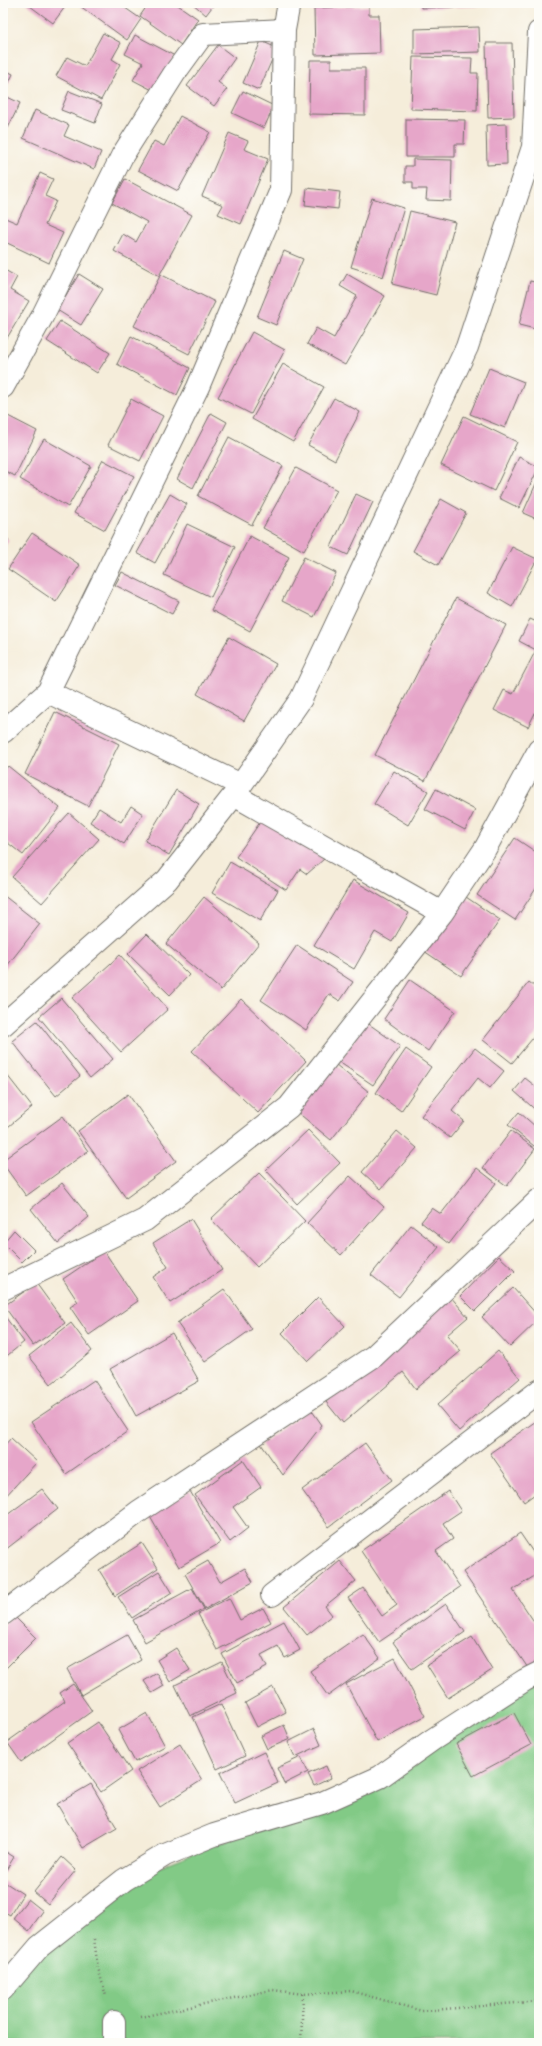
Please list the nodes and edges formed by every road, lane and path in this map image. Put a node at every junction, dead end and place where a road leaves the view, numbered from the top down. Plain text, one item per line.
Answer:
1 (289, 3) edge
2 (284, 30) junction
3 (539, 32) edge
4 (3, 387) edge
5 (48, 692) junction
6 (3, 732) edge
7 (539, 750) edge
8 (237, 790) junction
9 (442, 913) junction
10 (3, 1025) edge
11 (539, 1200) edge
12 (3, 1289) edge
13 (539, 1391) edge
14 (272, 1595) dead end
15 (3, 1614) edge
16 (539, 1673) edge
17 (78, 1914) junction
18 (3, 1989) edge
19 (303, 1994) junction
20 (539, 2001) edge
21 (114, 2033) edge
22 (301, 2043) edge

1 - 2 street
2 - 4 street
2 - 5 street
3 - 8 street
5 - 6 street
5 - 8 street
7 - 9 street
8 - 9 street
8 - 10 street
9 - 12 street
11 - 15 street
13 - 14 street
16 - 17 street
17 - 18 street
17 - 21 path
19 - 20 path
19 - 21 path
19 - 22 path

